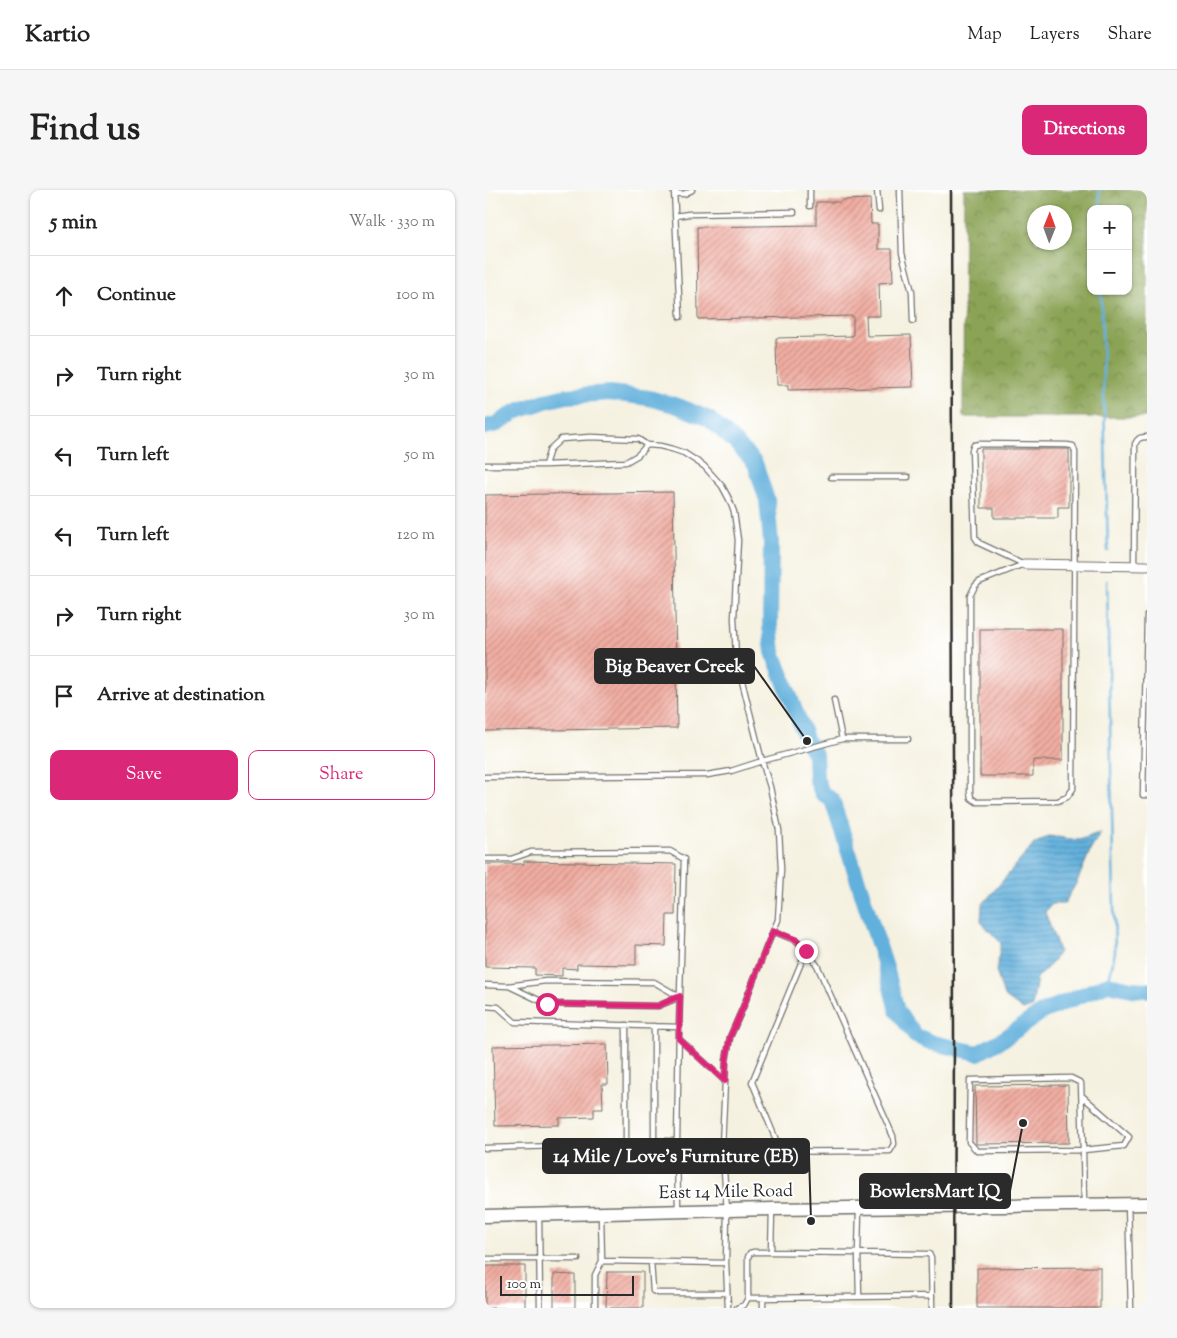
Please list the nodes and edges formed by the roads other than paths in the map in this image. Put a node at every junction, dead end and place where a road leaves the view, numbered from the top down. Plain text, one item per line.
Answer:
1 (692, 190) edge
2 (810, 190) edge
3 (877, 190) edge
4 (900, 190) edge
5 (674, 191) edge
6 (810, 206) dead end
7 (879, 210) dead end
8 (794, 212) dead end
9 (675, 216) junction
10 (680, 317) dead end
11 (913, 321) dead end
12 (1147, 437) edge
13 (647, 445) junction
14 (485, 465) edge
15 (545, 465) junction
16 (831, 477) dead end
17 (908, 477) dead end
18 (1024, 564) junction
19 (1074, 565) junction
20 (1134, 566) junction
21 (1147, 566) edge
22 (1147, 615) edge
23 (1146, 678) edge
24 (834, 700) dead end
25 (842, 739) junction
26 (908, 739) dead end
27 (1146, 753) edge
28 (762, 761) junction
29 (485, 777) edge
30 (1147, 796) edge
31 (485, 860) edge
32 (773, 931) junction
33 (806, 951) junction
34 (485, 985) edge
35 (508, 986) junction
36 (680, 996) junction
37 (485, 1006) edge
38 (626, 1025) junction
39 (654, 1026) junction
40 (679, 1027) junction
41 (679, 1039) junction
42 (725, 1081) junction
43 (1081, 1096) junction
44 (677, 1140) junction
45 (654, 1141) junction
46 (626, 1144) junction
47 (485, 1148) edge
48 (1083, 1150) junction
49 (722, 1152) junction
50 (781, 1152) junction
51 (1128, 1204) junction
52 (1147, 1204) edge
53 (1084, 1205) junction
54 (859, 1208) junction
55 (772, 1209) junction
56 (727, 1210) junction
57 (678, 1212) junction
58 (601, 1214) junction
59 (539, 1215) junction
60 (485, 1216) edge
61 (771, 1252) junction
62 (858, 1253) junction
63 (578, 1258) dead end
64 (485, 1259) edge
65 (539, 1259) junction
66 (602, 1261) junction
67 (651, 1262) junction
68 (726, 1263) junction
69 (727, 1293) junction
70 (932, 1296) junction
71 (859, 1297) junction
72 (748, 1298) junction
73 (763, 1298) junction
74 (540, 1308) edge
75 (595, 1308) edge
76 (728, 1308) edge
77 (737, 1308) edge
78 (763, 1308) edge
79 (932, 1308) edge
80 (1131, 1308) edge

1 - 5 lane
2 - 6 lane
3 - 7 lane
4 - 11 lane
5 - 9 lane
8 - 9 lane
9 - 10 lane
12 - 20 lane
13 - 15 lane
13 - 15 lane
13 - 28 lane
14 - 15 lane
16 - 17 lane
18 - 19 street
18 - 19 lane
18 - 19 lane
19 - 20 street
20 - 21 street
22 - 23 lane
23 - 27 lane
24 - 25 lane
25 - 26 lane
25 - 28 lane
27 - 30 lane
28 - 29 lane
28 - 32 lane
31 - 36 lane
32 - 33 lane
32 - 42 lane
33 - 50 lane
33 - 50 lane
34 - 35 lane
35 - 36 lane
35 - 36 lane
36 - 40 lane
37 - 38 lane
38 - 39 lane
38 - 46 lane
39 - 40 lane
39 - 45 lane
40 - 41 lane
41 - 42 lane
41 - 44 lane
42 - 49 lane
43 - 48 lane
43 - 48 lane
43 - 48 lane
44 - 45 lane
44 - 57 lane
45 - 46 lane
46 - 47 lane
48 - 53 lane
49 - 50 lane
49 - 56 lane
51 - 52 main road, East 14 Mile Road
51 - 53 main road, East 14 Mile Road
51 - 80 lane
53 - 54 main road, East 14 Mile Road
54 - 55 main road, East 14 Mile Road
54 - 62 lane
55 - 56 main road, East 14 Mile Road
55 - 61 lane
56 - 57 main road, East 14 Mile Road
56 - 68 lane
57 - 58 main road, East 14 Mile Road
58 - 59 main road, East 14 Mile Road
58 - 66 lane
59 - 60 main road, East 14 Mile Road
59 - 65 lane
61 - 62 lane
61 - 72 lane
62 - 70 lane
62 - 71 lane
63 - 65 lane
64 - 65 lane
65 - 74 lane
66 - 67 lane
66 - 75 lane
67 - 68 lane
67 - 69 lane
68 - 69 lane
69 - 76 lane
70 - 71 lane
70 - 79 lane
71 - 73 lane
72 - 73 lane
72 - 77 lane
73 - 78 lane

